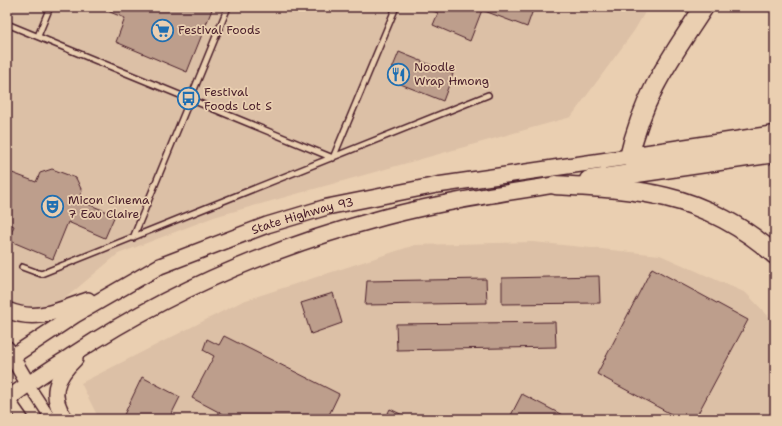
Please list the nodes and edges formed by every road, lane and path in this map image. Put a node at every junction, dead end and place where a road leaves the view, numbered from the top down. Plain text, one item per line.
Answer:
1 (50, 7) edge
2 (228, 7) edge
3 (396, 7) edge
4 (704, 7) edge
5 (7, 24) edge
6 (38, 36) junction
7 (488, 95) dead end
8 (189, 99) junction
9 (775, 135) edge
10 (775, 153) edge
11 (629, 157) junction
12 (333, 158) junction
13 (555, 185) junction
14 (133, 238) junction
15 (775, 255) edge
16 (22, 267) dead end
17 (123, 287) junction
18 (7, 310) edge
19 (100, 337) junction
20 (9, 355) edge
21 (28, 384) junction
22 (8, 398) edge
23 (23, 419) edge
24 (51, 419) edge
25 (66, 419) edge

1 - 6 lane
2 - 8 lane
3 - 12 lane
4 - 11 highway
5 - 6 lane
6 - 8 lane
7 - 12 lane
8 - 12 lane
8 - 14 lane
9 - 11 highway
10 - 13 highway
11 - 17 main road, State Highway 93
12 - 14 lane
13 - 15 highway
13 - 19 main road, State Highway 93
14 - 16 lane
17 - 18 main road
17 - 20 main road, State Highway 93
19 - 21 main road, State Highway 93
19 - 25 main road
20 - 21 street
21 - 22 main road, State Highway 93
21 - 24 street
22 - 23 street

